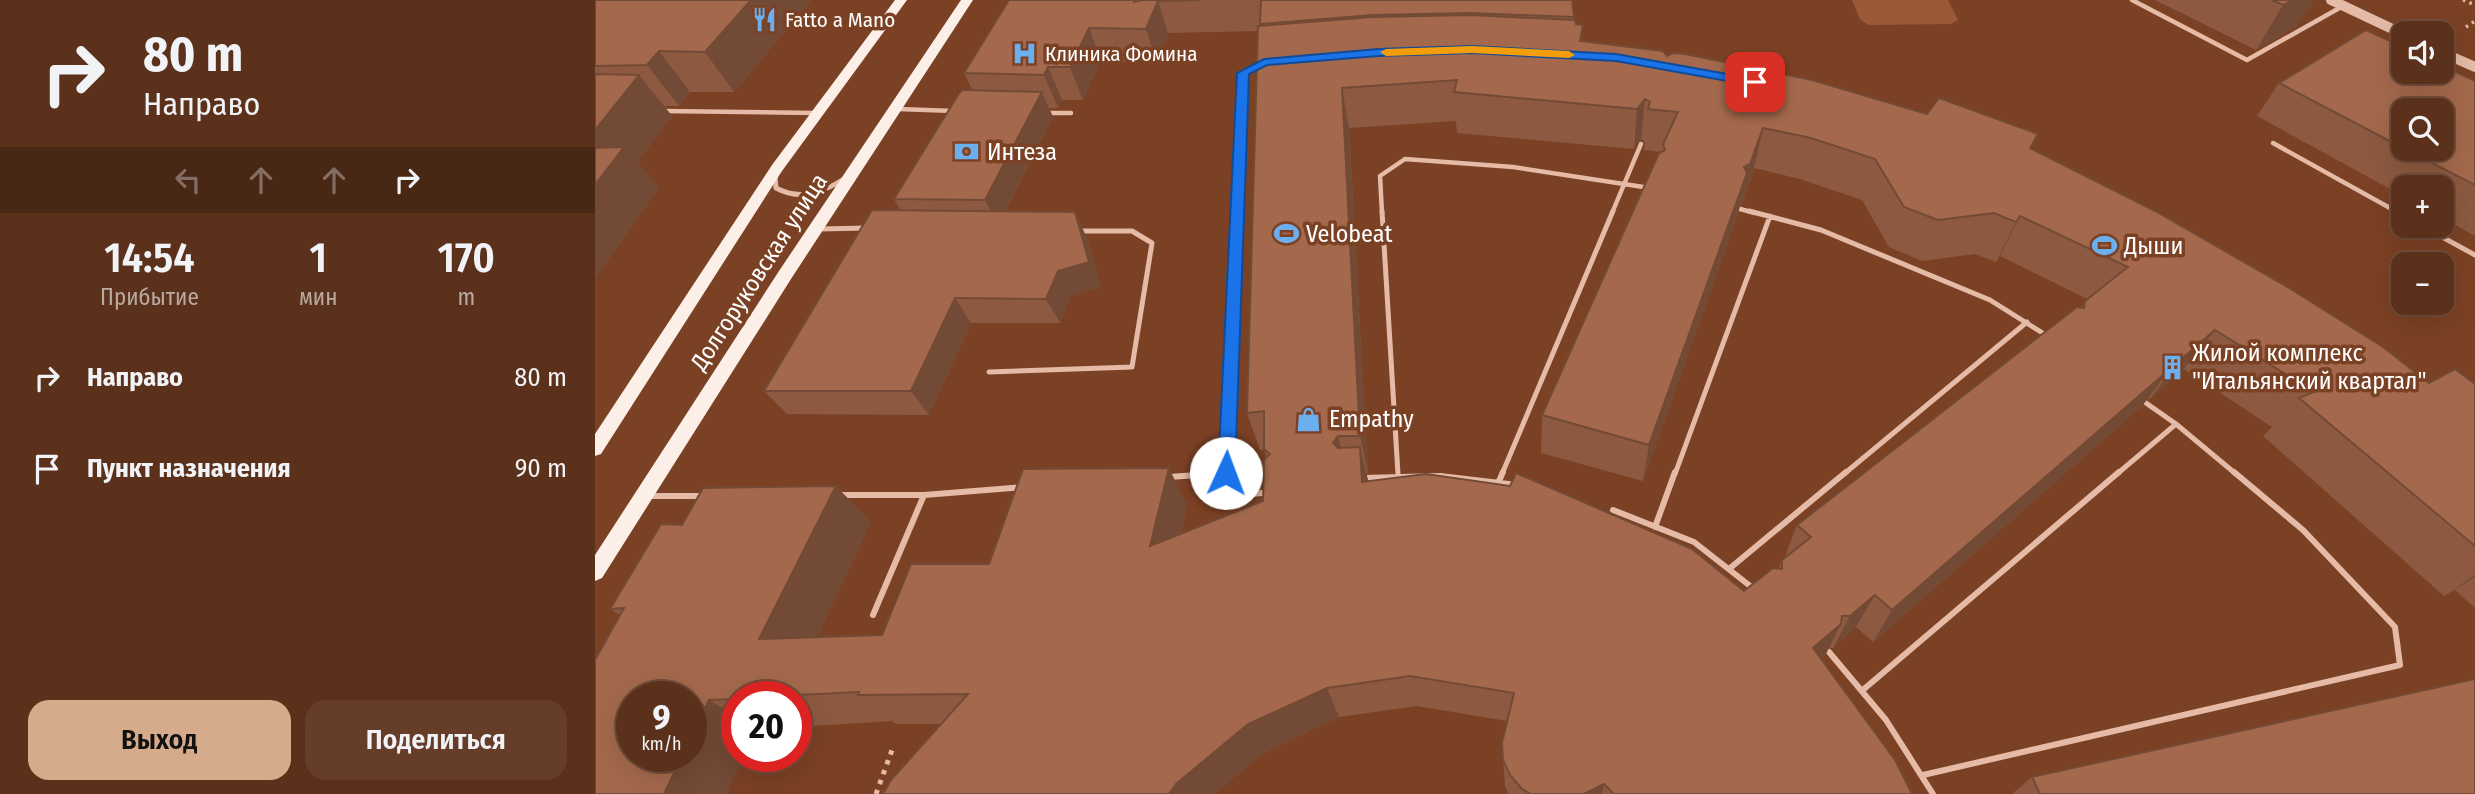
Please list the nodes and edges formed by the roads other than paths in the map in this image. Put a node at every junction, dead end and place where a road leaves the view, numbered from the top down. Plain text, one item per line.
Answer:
1 (901, 0) edge
2 (967, 0) edge
3 (2132, 0) edge
4 (2331, 0) edge
5 (2343, 6) junction
6 (2391, 28) edge
7 (2454, 58) edge
8 (1277, 61) edge
9 (2475, 67) edge
10 (894, 109) junction
11 (659, 111) dead end
12 (957, 111) edge
13 (816, 113) junction
14 (1044, 113) edge
15 (1071, 113) dead end
16 (2273, 143) dead end
17 (1641, 144) edge
18 (777, 168) junction
19 (855, 169) junction
20 (1625, 182) junction
21 (1656, 189) edge
22 (2391, 208) edge
23 (1740, 209) edge
24 (1770, 216) junction
25 (873, 228) edge
26 (816, 229) junction
27 (1076, 230) edge
28 (2444, 238) edge
29 (2475, 255) edge
30 (2027, 322) junction
31 (2057, 343) edge
32 (989, 372) dead end
33 (2145, 403) edge
34 (2176, 424) junction
35 (595, 449) edge
36 (1226, 473) junction
37 (1398, 474) junction
38 (1158, 478) edge
39 (1361, 478) edge
40 (1499, 481) junction
41 (1521, 485) edge
42 (1034, 487) edge
43 (1277, 491) edge
44 (836, 495) dead end
45 (925, 495) junction
46 (642, 496) junction
47 (716, 496) edge
48 (1613, 510) dead end
49 (1655, 527) junction
50 (1729, 569) junction
51 (595, 572) edge
52 (1765, 597) edge
53 (873, 615) dead end
54 (1829, 652) edge
55 (1864, 689) junction
56 (1923, 775) junction
57 (1933, 794) edge

1 - 13 main road, Долгоруковская улица
2 - 10 main road, Долгоруковская улица
3 - 5 lane
4 - 5 street
5 - 6 street
7 - 9 street
8 - 36 lane
10 - 12 lane
10 - 19 main road, Долгоруковская улица
11 - 13 lane
13 - 18 main road, Долгоруковская улица
14 - 15 lane
16 - 22 lane
17 - 20 lane
18 - 19 street
18 - 35 main road, Долгоруковская улица
19 - 26 main road, Долгоруковская улица
20 - 21 lane
20 - 37 lane
20 - 40 lane
23 - 24 lane
24 - 30 lane
24 - 49 lane
25 - 26 lane
26 - 46 main road, Долгоруковская улица
27 - 32 lane
28 - 29 lane
30 - 31 lane
30 - 50 lane
33 - 34 lane
34 - 55 lane
34 - 56 lane
36 - 38 lane
36 - 43 lane
37 - 39 lane
37 - 40 lane
40 - 41 lane
42 - 45 lane
44 - 45 lane
45 - 53 lane
46 - 47 lane
46 - 51 main road, Долгоруковская улица
48 - 49 lane
49 - 50 lane
50 - 52 lane
54 - 55 lane
55 - 56 lane
56 - 57 lane

